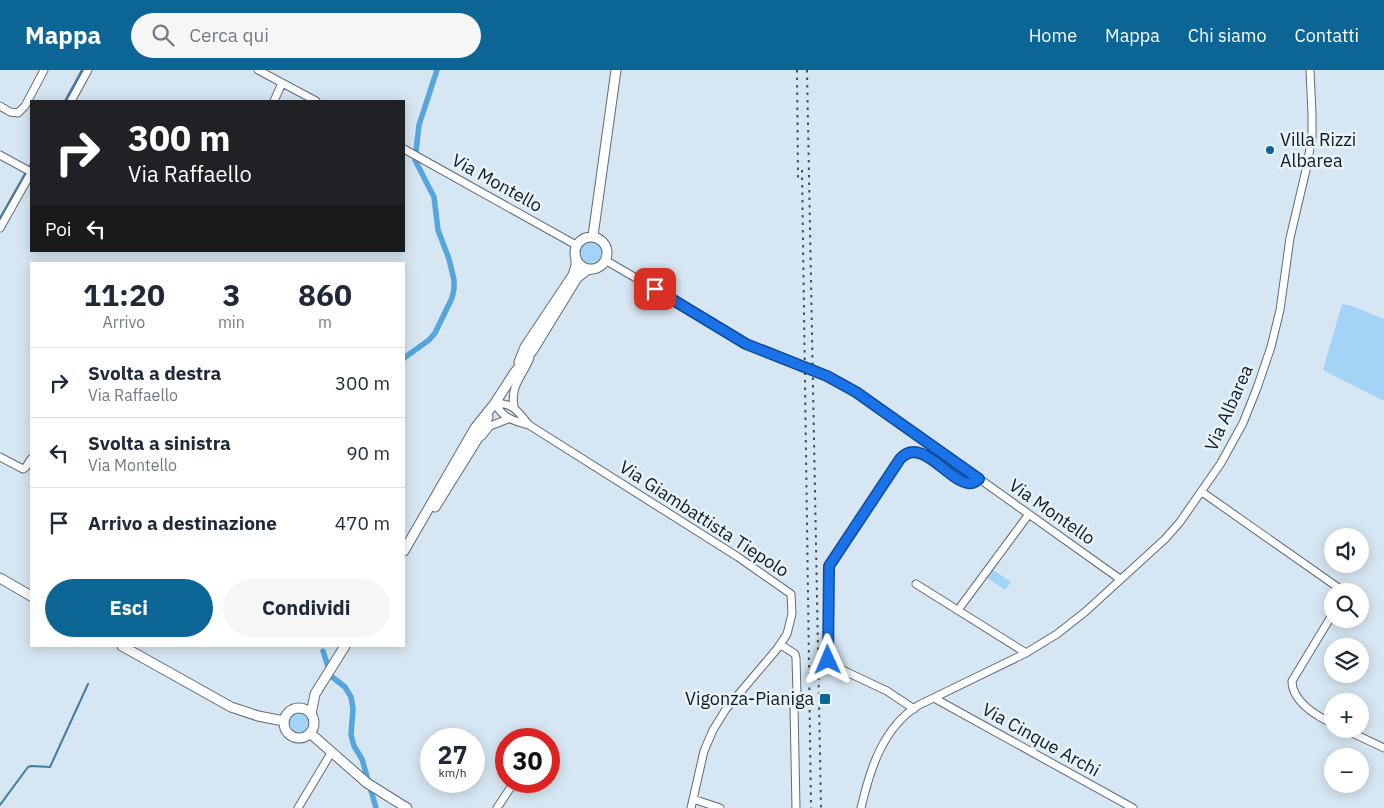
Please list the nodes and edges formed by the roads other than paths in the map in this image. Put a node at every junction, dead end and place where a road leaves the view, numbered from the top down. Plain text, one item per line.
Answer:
1 (44, 70) edge
2 (88, 70) edge
3 (258, 70) edge
4 (616, 70) edge
5 (1310, 70) edge
6 (282, 83) junction
7 (72, 100) edge
8 (274, 100) edge
9 (314, 100) edge
10 (0, 106) edge
11 (405, 150) edge
12 (0, 155) edge
13 (29, 171) edge
14 (0, 228) edge
15 (593, 236) junction
16 (576, 245) junction
17 (576, 259) junction
18 (605, 260) junction
19 (593, 268) junction
20 (533, 350) junction
21 (515, 372) junction
22 (495, 403) junction
23 (514, 406) junction
24 (508, 419) junction
25 (529, 425) junction
26 (0, 457) edge
27 (30, 461) edge
28 (979, 479) junction
29 (1202, 492) junction
30 (432, 511) junction
31 (1029, 514) junction
32 (405, 549) edge
33 (405, 554) edge
34 (0, 578) edge
35 (1120, 579) junction
36 (1332, 583) edge
37 (916, 584) dead end
38 (30, 595) edge
39 (961, 606) dead end
40 (1324, 628) edge
41 (781, 645) junction
42 (124, 647) edge
43 (345, 647) edge
44 (1026, 653) junction
45 (316, 694) junction
46 (934, 698) junction
47 (298, 708) junction
48 (914, 709) junction
49 (311, 714) junction
50 (1324, 719) edge
51 (284, 721) junction
52 (310, 734) junction
53 (1363, 738) edge
54 (1384, 748) edge
55 (331, 753) junction
56 (507, 793) edge
57 (693, 799) junction
58 (298, 808) edge
59 (407, 808) edge
60 (497, 808) edge
61 (690, 808) edge
62 (720, 808) edge
63 (796, 808) edge
64 (861, 808) edge
65 (1133, 808) edge

1 - 10 street
2 - 7 street
3 - 6 street
4 - 15 main road
5 - 29 street, Via Albarea
6 - 8 street
6 - 9 street
11 - 16 street, Via Montello
12 - 13 street
13 - 14 street
15 - 16 main road
15 - 18 main road
16 - 17 main road
17 - 19 main road
17 - 21 main road
18 - 19 main road
18 - 28 street, Via Montello, bridge
19 - 20 main road
20 - 21 main road
20 - 23 street
21 - 22 main road
22 - 23 street
22 - 24 street
22 - 30 main road
22 - 32 main road
23 - 25 street, Via Giambattista Tiepolo
24 - 25 street, Via Giambattista Tiepolo
24 - 30 street
25 - 41 street, Via Giambattista Tiepolo
26 - 27 street
28 - 31 street, Via Montello
28 - 48 street
29 - 35 street, Via Albarea
29 - 36 street
30 - 33 main road
31 - 35 street, Via Montello
31 - 39 street
34 - 38 main road
35 - 44 street, Via Albarea
37 - 44 street
40 - 50 street
41 - 57 street, Via Giambattista Tiepolo
41 - 63 street
42 - 51 main road
43 - 45 main road
44 - 46 street, Via Albarea
45 - 47 main road
45 - 49 main road
46 - 48 street, Via Albarea
46 - 65 street, Via Cinque Archi
47 - 49 main road
47 - 51 main road
48 - 64 street, Via Albarea
49 - 52 main road
51 - 52 main road
52 - 55 main road
53 - 54 street
55 - 58 street
55 - 59 main road
56 - 60 street
57 - 61 street, Via Giambattista Tiepolo
57 - 62 street

